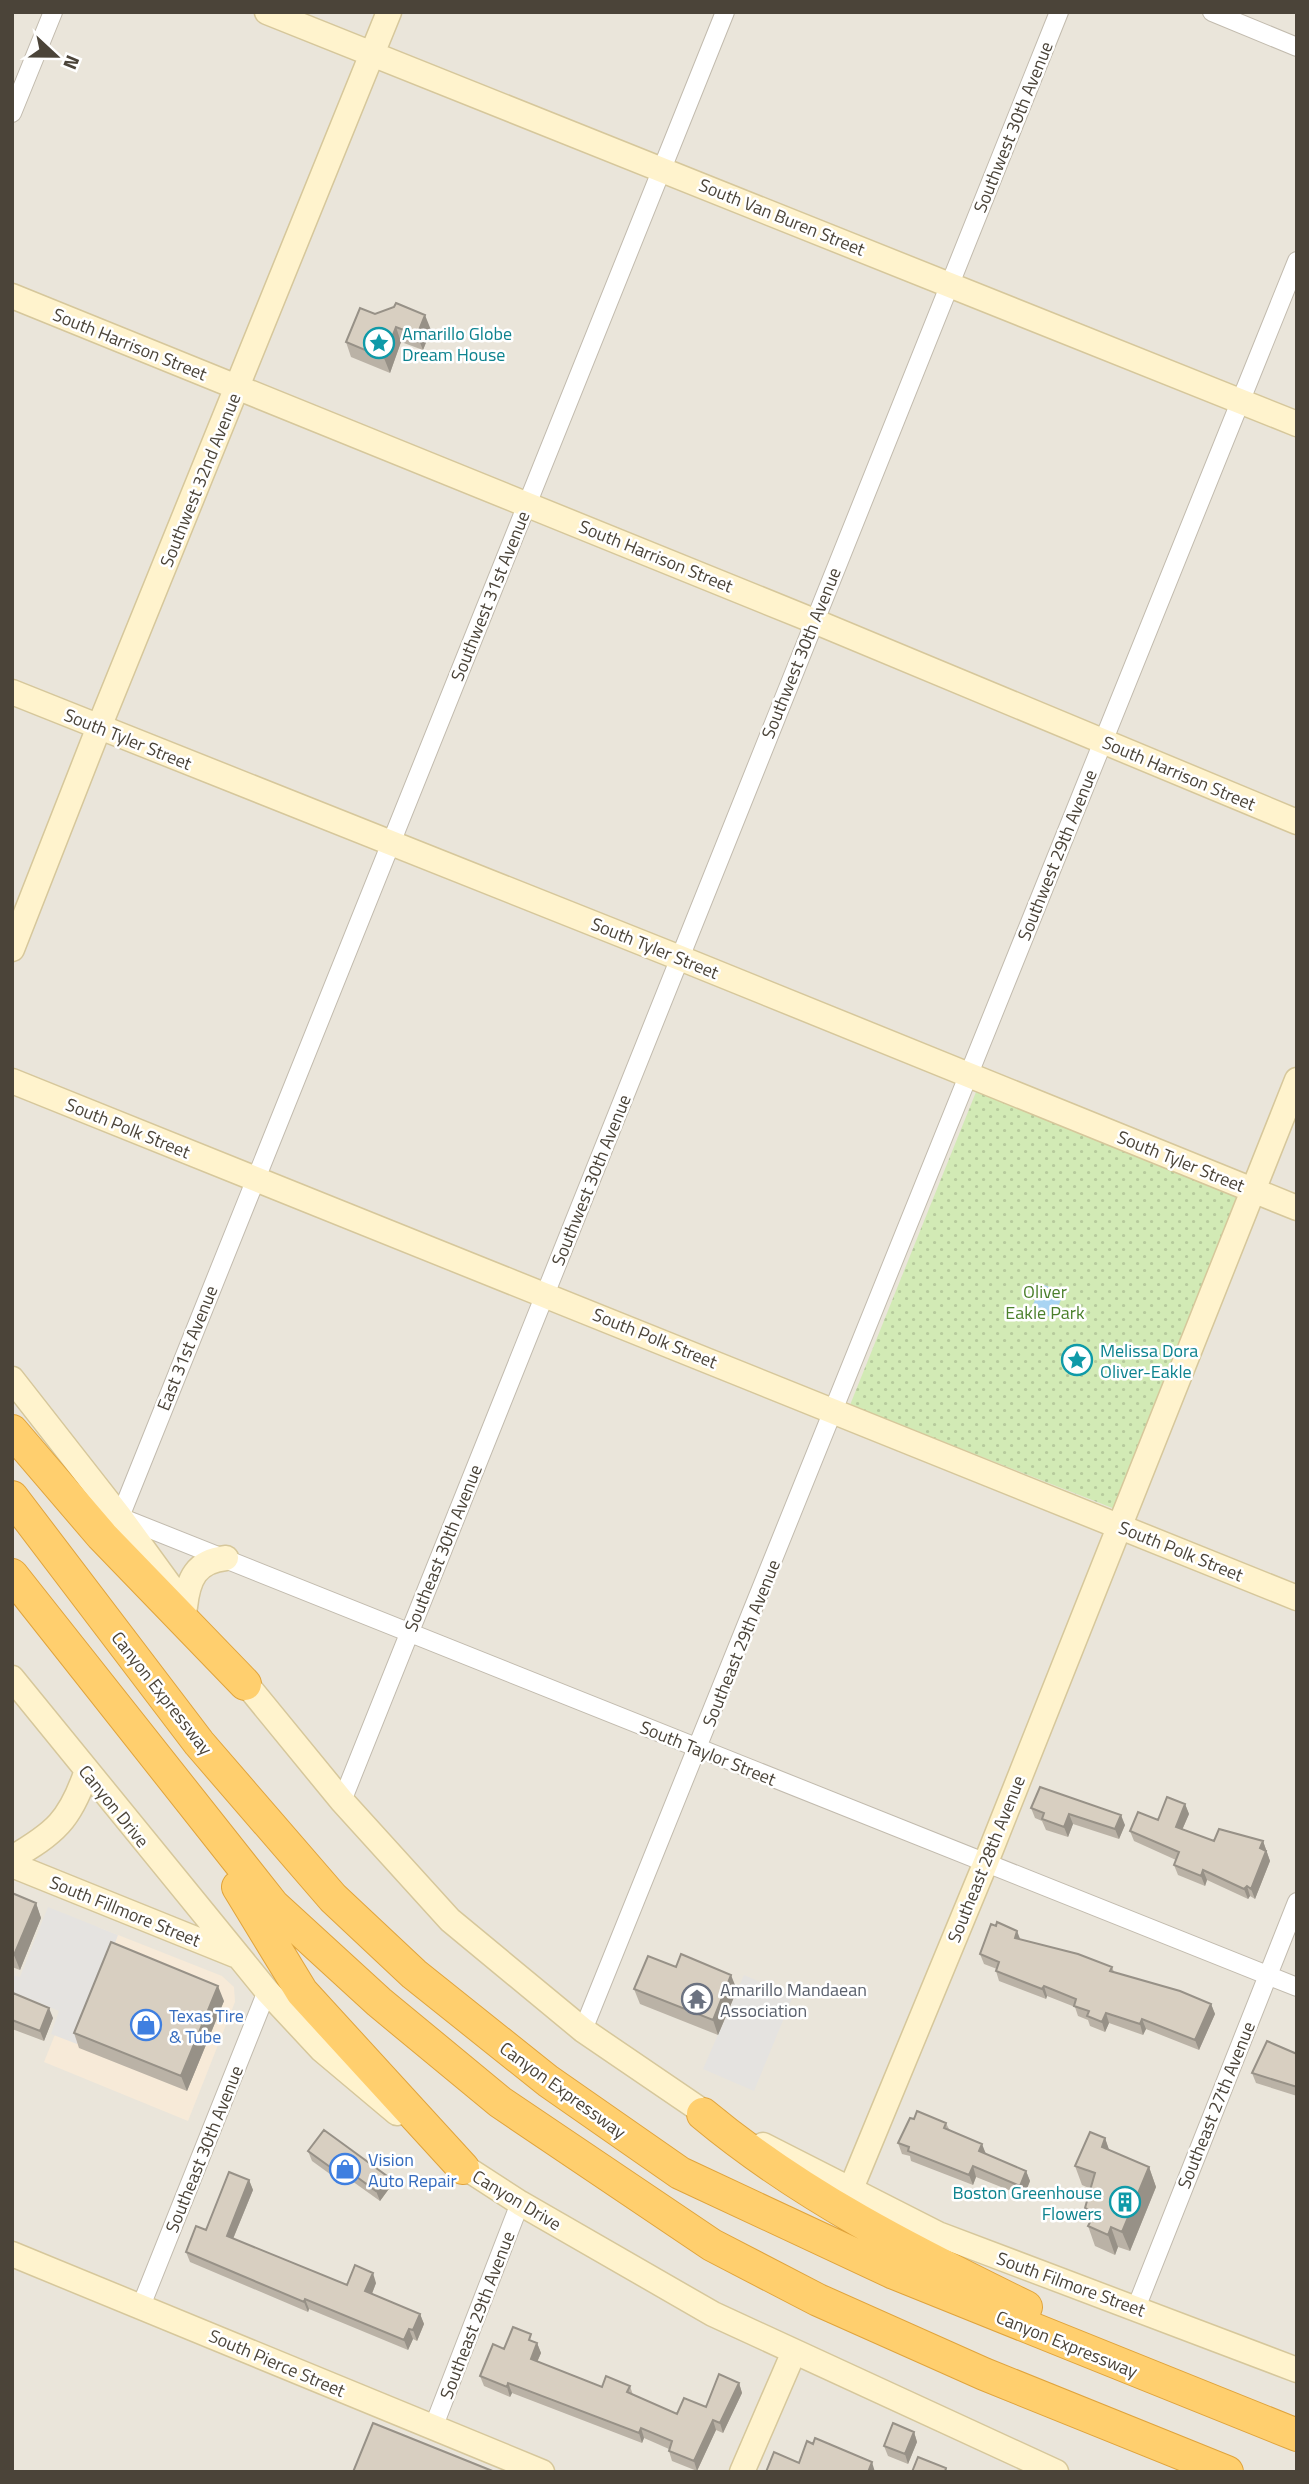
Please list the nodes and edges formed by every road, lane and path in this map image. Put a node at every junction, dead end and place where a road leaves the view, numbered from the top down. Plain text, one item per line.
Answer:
1 (53, 12) edge
2 (267, 12) edge
3 (389, 12) edge
4 (725, 12) edge
5 (1059, 12) edge
6 (1212, 12) edge
7 (1297, 47) edge
8 (372, 55) junction
9 (12, 113) edge
10 (661, 168) junction
11 (1297, 261) edge
12 (949, 283) junction
13 (12, 296) edge
14 (238, 387) junction
15 (1241, 401) junction
16 (1297, 424) edge
17 (527, 504) junction
18 (814, 621) junction
19 (12, 692) edge
20 (99, 727) junction
21 (1103, 741) junction
22 (1297, 822) edge
23 (392, 843) junction
24 (12, 949) edge
25 (680, 958) junction
26 (968, 1075) junction
27 (12, 1080) edge
28 (1297, 1080) edge
29 (254, 1180) junction
30 (1253, 1190) junction
31 (1297, 1208) edge
32 (545, 1295) junction
33 (12, 1379) edge
34 (835, 1410) junction
35 (12, 1431) edge
36 (12, 1497) edge
37 (121, 1517) junction
38 (1119, 1525) junction
39 (226, 1558) junction
40 (12, 1575) edge
41 (1297, 1598) edge
42 (185, 1607) junction
43 (408, 1634) junction
44 (12, 1678) edge
45 (245, 1684) junction
46 (698, 1748) junction
47 (86, 1773) junction
48 (170, 1775) junction
49 (342, 1801) junction
50 (12, 1858) edge
51 (986, 1863) junction
52 (12, 1865) edge
53 (1297, 1902) edge
54 (239, 1956) junction
55 (1268, 1975) junction
56 (1297, 1987) edge
57 (267, 1991) junction
58 (583, 2030) junction
59 (704, 2114) junction
60 (463, 2168) junction
61 (850, 2191) junction
62 (520, 2203) junction
63 (12, 2254) edge
64 (141, 2306) junction
65 (1136, 2308) junction
66 (1075, 2348) junction
67 (793, 2354) junction
68 (1297, 2370) edge
69 (433, 2428) junction
70 (1297, 2435) edge
71 (1213, 2466) edge
72 (542, 2472) edge
73 (742, 2472) edge
74 (1056, 2472) edge

1 - 9 street
2 - 8 main road, South Van Buren Street
3 - 8 main road, Southwest 32nd Avenue
4 - 10 street, Southwest 31st Avenue
5 - 12 street, Southwest 30th Avenue
6 - 7 street
8 - 10 main road, South Van Buren Street
8 - 14 main road, Southwest 32nd Avenue
10 - 12 main road, South Van Buren Street
10 - 17 street, Southwest 31st Avenue
11 - 15 street, Southwest 29th Avenue
12 - 15 main road, South Van Buren Street
12 - 18 street, Southwest 30th Avenue
13 - 14 main road, South Harrison Street
14 - 17 main road, South Harrison Street
14 - 20 main road, Southwest 32nd Avenue
15 - 16 main road, South Van Buren Street
15 - 21 street, Southwest 29th Avenue
17 - 18 main road, South Harrison Street
17 - 23 street, Southwest 31st Avenue
18 - 21 main road, South Harrison Street
18 - 25 street, Southwest 30th Avenue
19 - 20 main road, South Tyler Street
20 - 23 main road, South Tyler Street
20 - 24 main road, Southwest 32nd Avenue
21 - 22 main road, South Harrison Street
21 - 26 street, Southwest 29th Avenue
23 - 25 main road, South Tyler Street
23 - 29 street, Southwest 31st Avenue
25 - 26 main road, South Tyler Street
25 - 32 street, Southwest 30th Avenue
26 - 30 main road, South Tyler Street
26 - 34 street, Southwest 29th Avenue
27 - 29 main road, South Polk Street
28 - 30 main road, Southeast 28th Avenue
29 - 32 main road, South Polk Street
29 - 37 street, East 31st Avenue
30 - 31 main road, South Tyler Street
30 - 38 main road, Southeast 28th Avenue
32 - 34 main road, South Polk Street
32 - 43 street, Southeast 30th Avenue
33 - 37 main road
34 - 38 main road, South Polk Street
34 - 46 street, Southeast 29th Avenue
35 - 45 highway
36 - 66 highway, Canyon Expressway
37 - 39 street, South Taylor Street
37 - 42 main road
38 - 41 main road, South Polk Street
38 - 51 main road, Southeast 28th Avenue
39 - 42 main road
39 - 43 street, South Taylor Street
40 - 48 highway
42 - 45 main road
43 - 46 street, South Taylor Street
43 - 49 street, Southeast 30th Avenue
44 - 47 main road, Canyon Drive
45 - 49 main road
46 - 51 street, South Taylor Street
46 - 58 street, Southeast 29th Avenue
47 - 50 main road
47 - 54 main road, Canyon Drive
48 - 60 highway
48 - 71 highway
49 - 58 main road
51 - 55 street, South Taylor Street
51 - 61 main road, Southeast 28th Avenue
52 - 54 main road, South Fillmore Street
53 - 55 street, Southeast 27th Avenue
54 - 57 main road, Canyon Drive
55 - 56 street, South Taylor Street
55 - 65 street, Southeast 27th Avenue
57 - 60 main road, Canyon Drive
57 - 64 street, Southeast 30th Avenue
58 - 59 main road
59 - 61 main road
59 - 66 highway
60 - 62 main road, Canyon Drive
61 - 65 main road, South Filmore Street
62 - 67 main road, Canyon Drive
62 - 69 street, Southeast 29th Avenue
63 - 64 main road, South Pierce Street
64 - 69 main road, South Pierce Street
65 - 68 main road, South Filmore Street
66 - 70 highway, Canyon Expressway
67 - 73 main road
67 - 74 main road, Canyon Drive
69 - 72 main road, South Pierce Street

